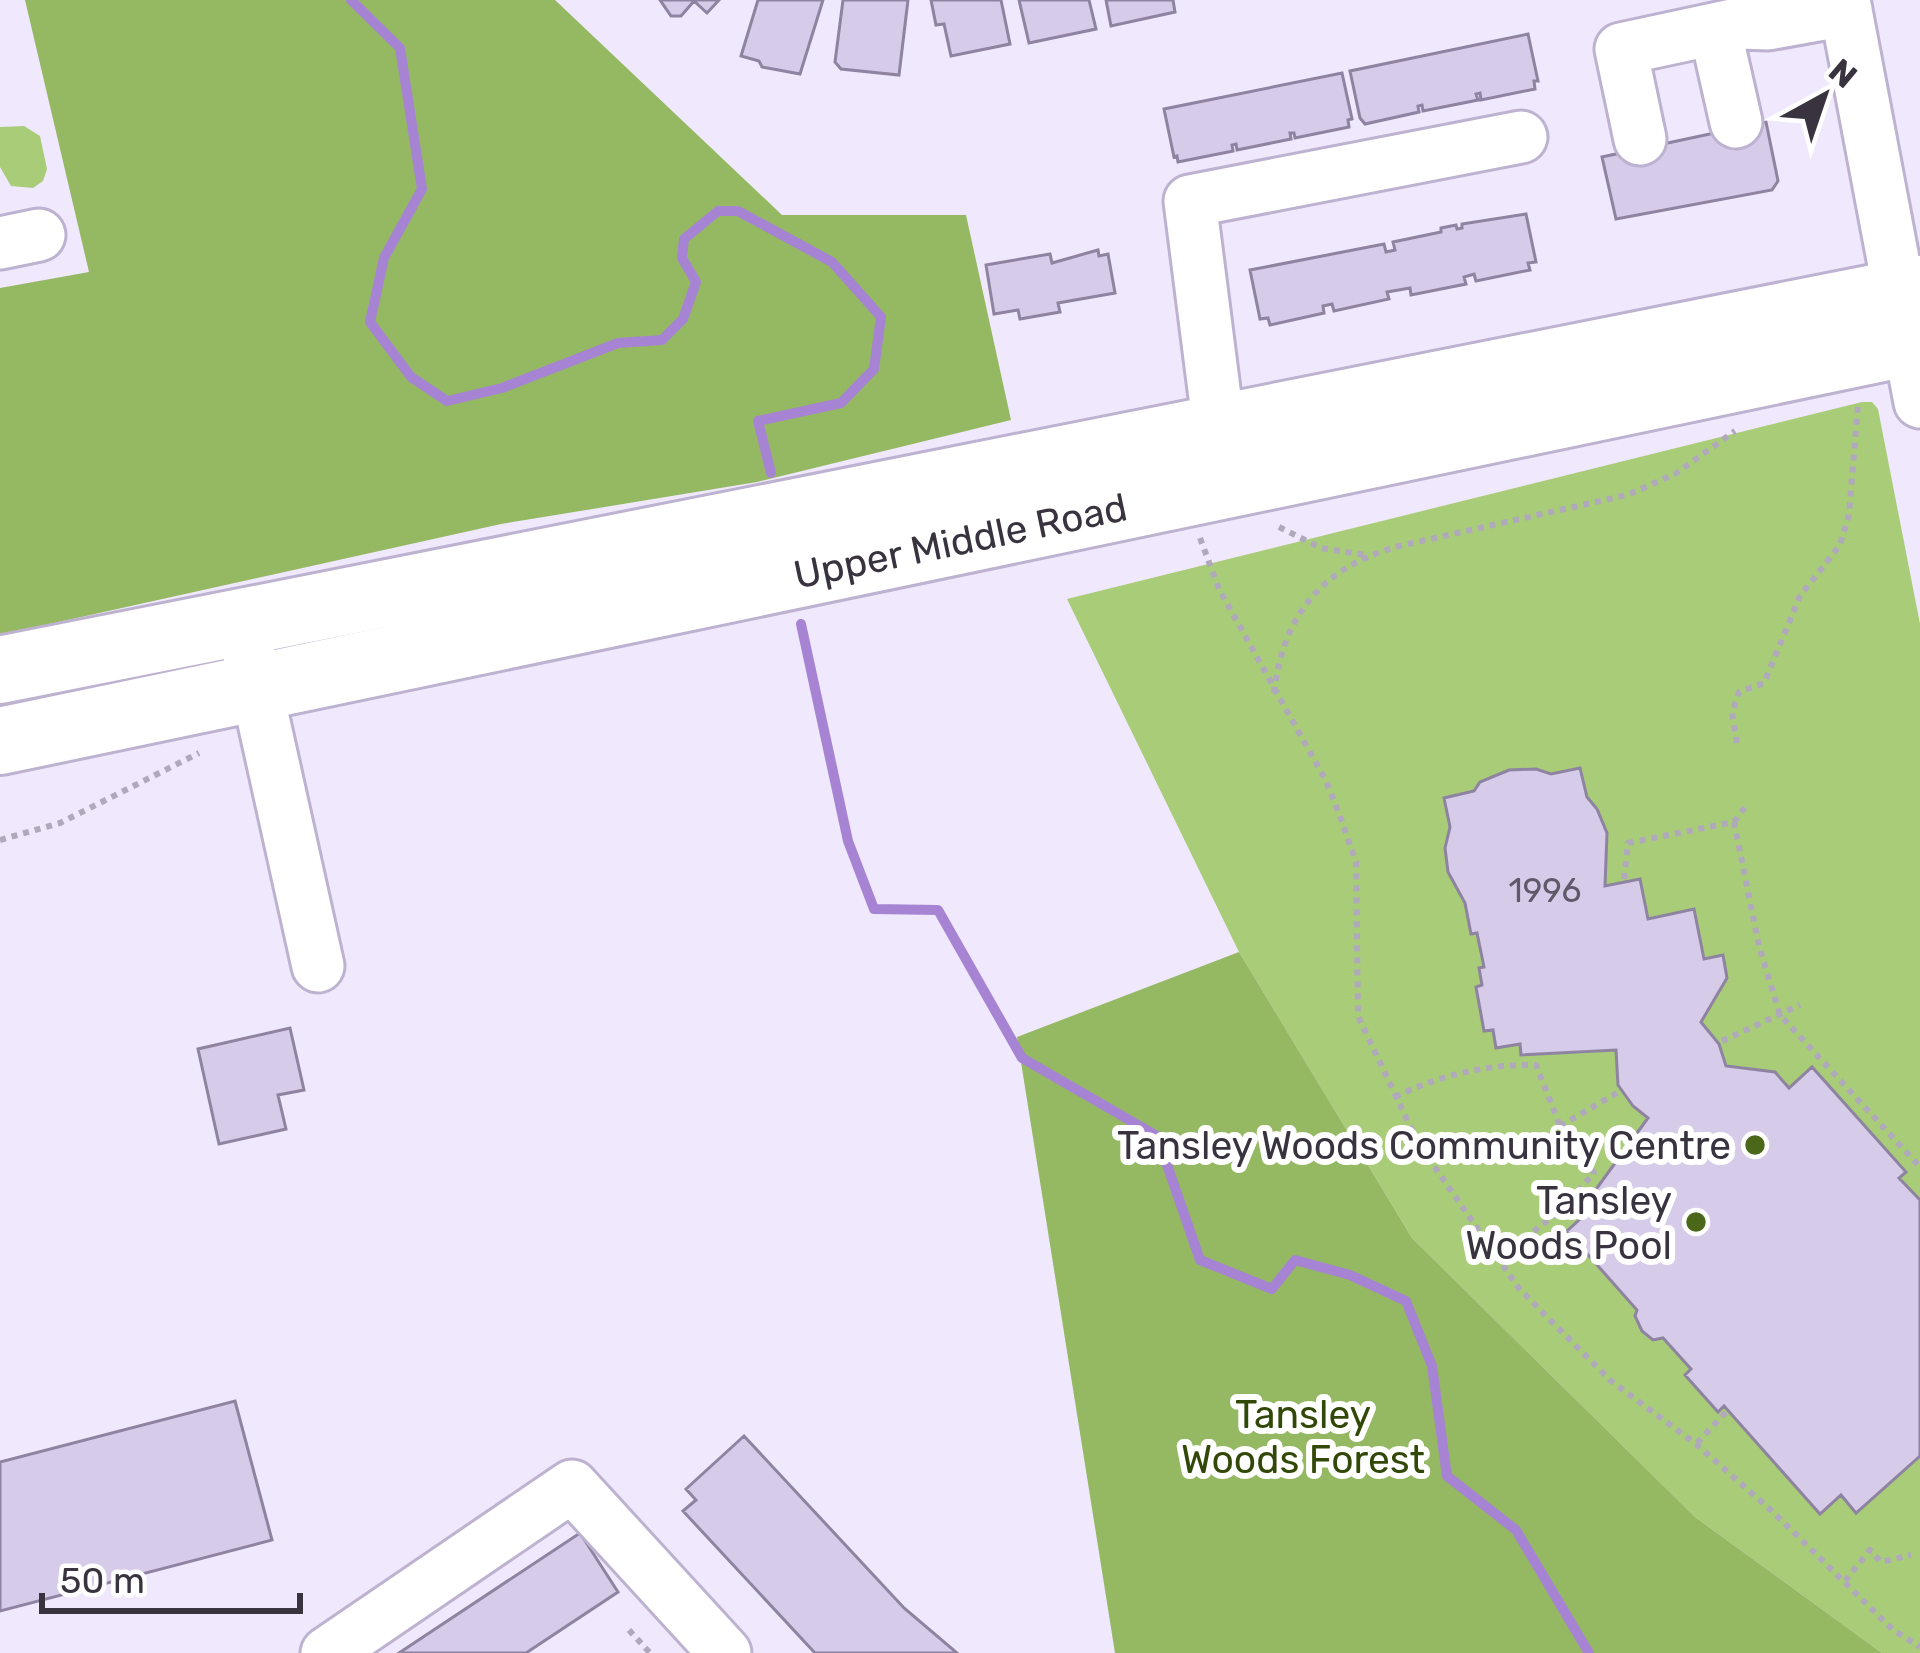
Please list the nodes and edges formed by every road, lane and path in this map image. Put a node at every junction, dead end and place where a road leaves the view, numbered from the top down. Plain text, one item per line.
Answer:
1 (1845, 5) edge
2 (1715, 29) junction
3 (1736, 122) dead end
4 (1522, 137) dead end
5 (1640, 139) dead end
6 (1913, 334) edge
7 (1855, 395) dead end
8 (1738, 429) dead end
9 (1215, 483) junction
10 (1279, 526) dead end
11 (1366, 555) junction
12 (714, 559) junction
13 (242, 622) junction
14 (2, 670) edge
15 (256, 687) junction
16 (1274, 693) junction
17 (7, 740) edge
18 (1737, 742) dead end
19 (1748, 802) dead end
20 (1734, 822) junction
21 (1624, 879) dead end
22 (318, 966) dead end
23 (1800, 1005) dead end
24 (1780, 1015) junction
25 (1722, 1041) dead end
26 (1617, 1093) dead end
27 (1395, 1097) junction
28 (1560, 1126) junction
29 (1920, 1167) edge
30 (1499, 1258) junction
31 (1727, 1411) dead end
32 (1696, 1444) junction
33 (1911, 1555) dead end
34 (1845, 1581) junction
35 (629, 1630) dead end
36 (1920, 1647) edge
37 (327, 1653) edge
38 (650, 1653) edge
39 (724, 1653) edge

1 - 2 street
1 - 6 street
2 - 3 street
2 - 5 street
4 - 9 street
6 - 9 main road, Upper Middle Road
7 - 18 path
8 - 11 path
9 - 12 main road, Upper Middle Road
9 - 16 path
10 - 11 path
11 - 16 path
12 - 13 main road, Upper Middle Road
12 - 15 main road, Upper Middle Road
13 - 14 main road, Upper Middle Road
13 - 15 street
14 - 17 main road
15 - 17 main road, Upper Middle Road
15 - 22 street
16 - 27 path
19 - 20 path
20 - 21 path
20 - 24 path
23 - 24 path
24 - 25 path
24 - 29 path
26 - 28 path
27 - 28 path
27 - 30 path
28 - 30 path
30 - 32 path
31 - 32 path
32 - 34 path
33 - 34 path
34 - 36 path
35 - 38 path
37 - 39 street

